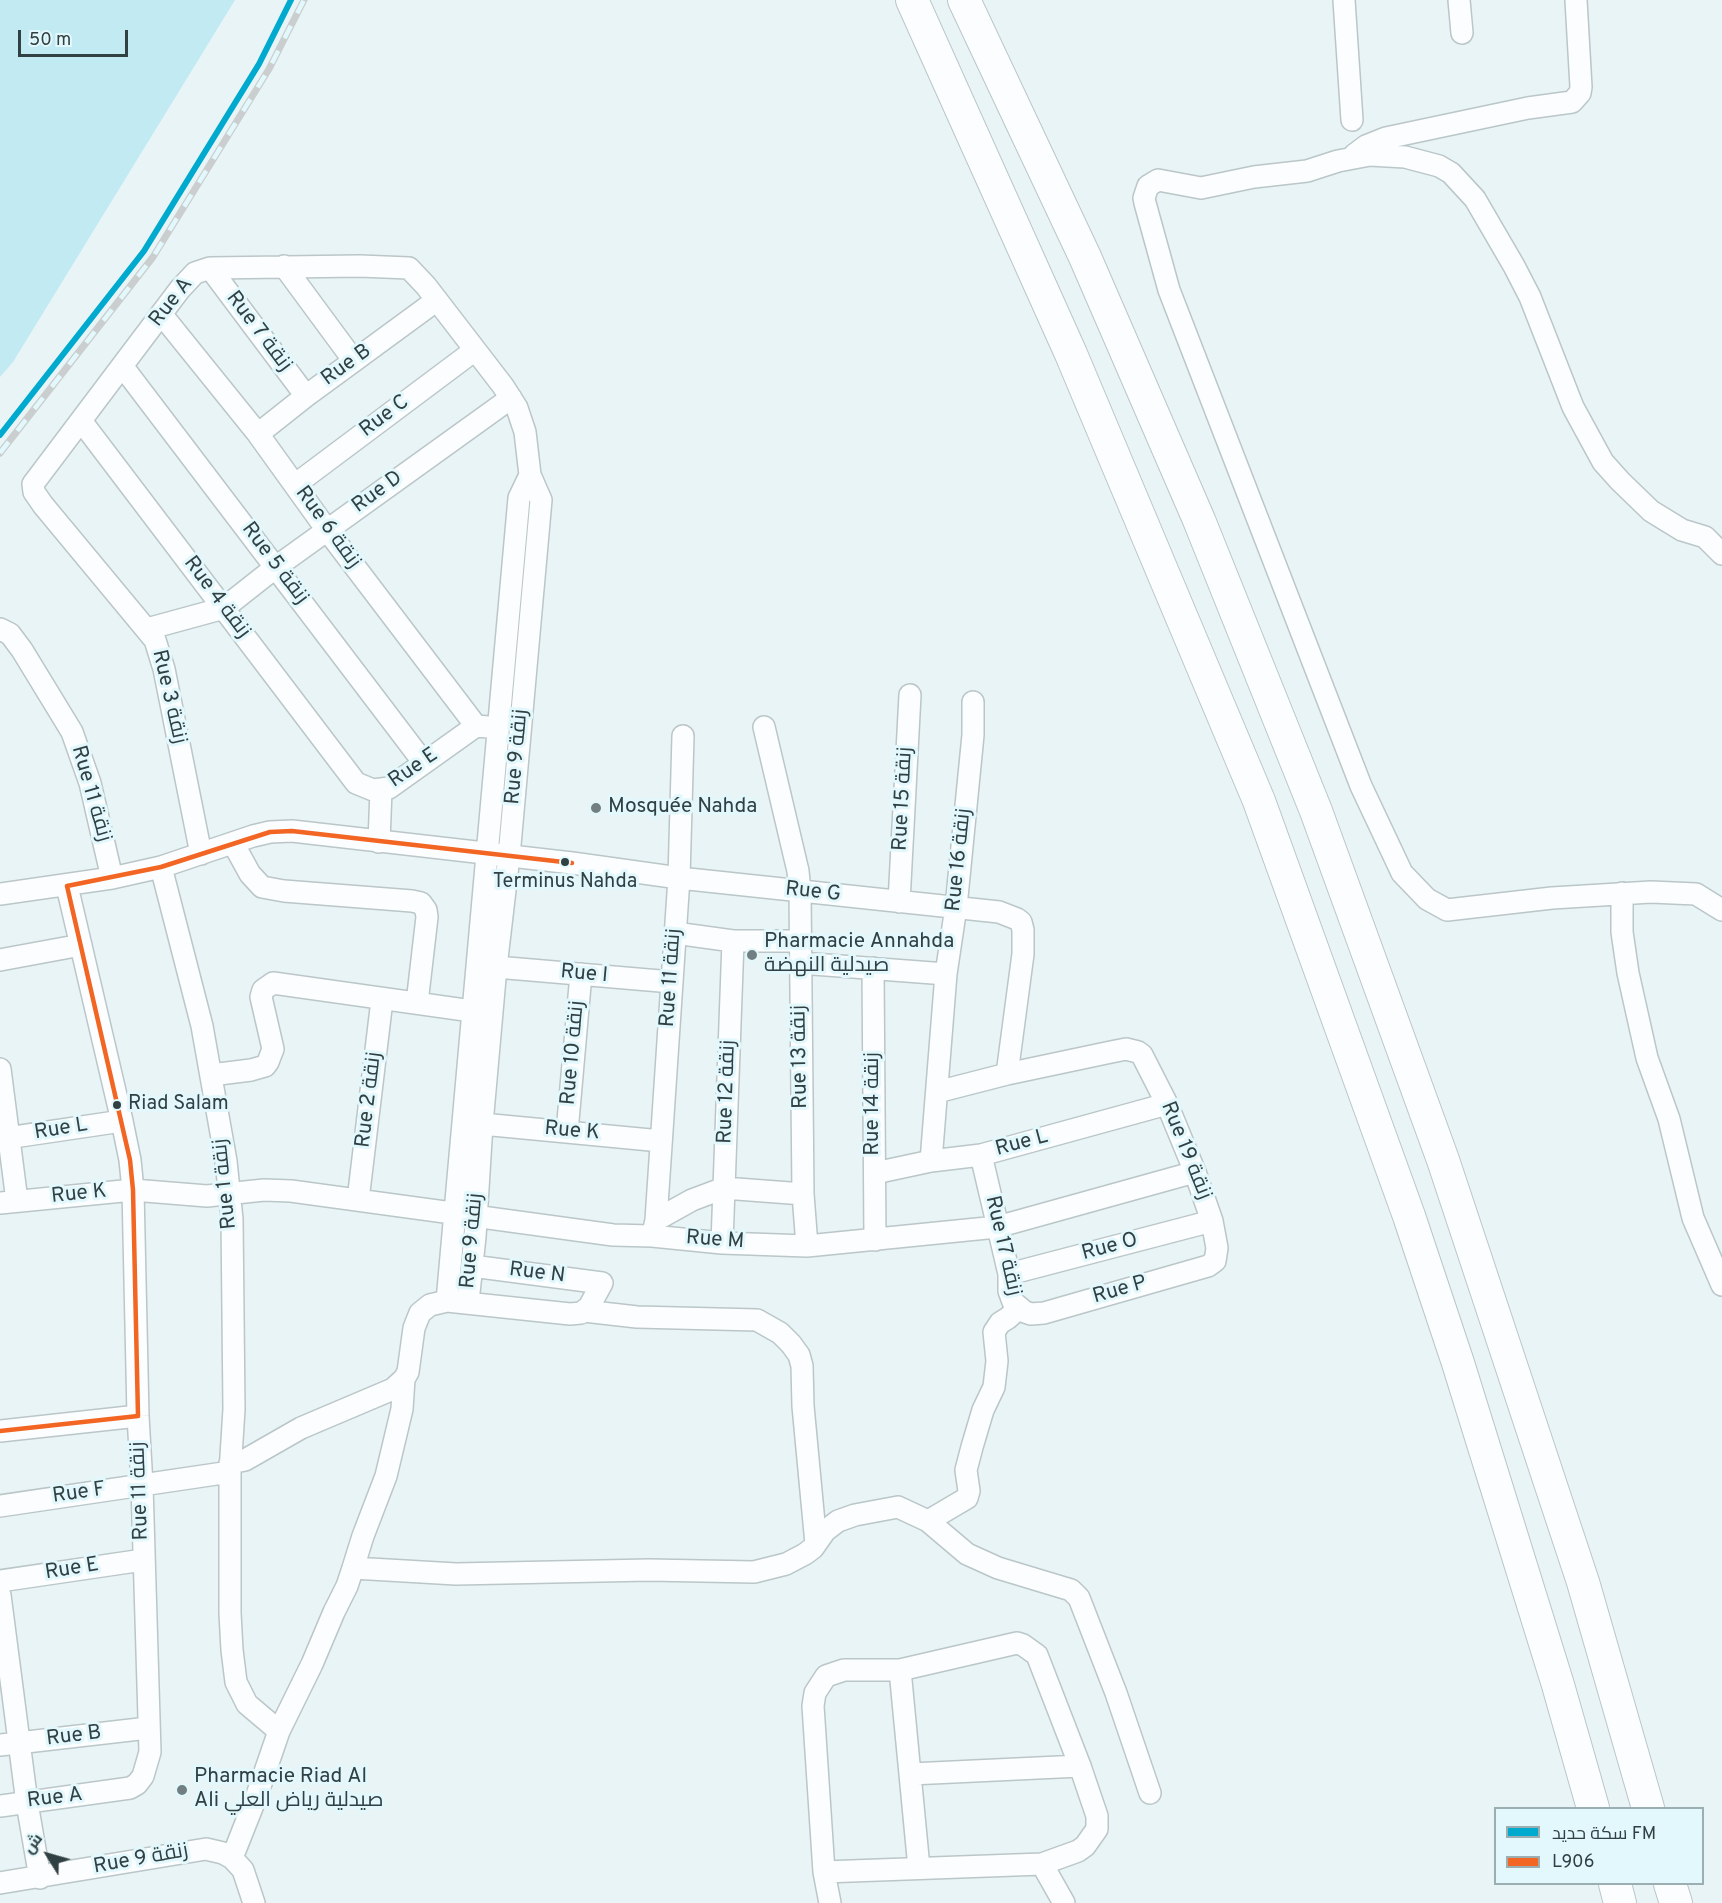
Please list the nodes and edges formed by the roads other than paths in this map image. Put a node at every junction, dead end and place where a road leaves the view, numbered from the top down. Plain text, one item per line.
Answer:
1 (912, 0) edge
2 (964, 0) edge
3 (1344, 0) edge
4 (1459, 0) edge
5 (1576, 0) edge
6 (1462, 33) dead end
7 (1352, 120) dead end
8 (1418, 131) junction
9 (1405, 157) junction
10 (1352, 158) junction
11 (284, 266) junction
12 (210, 268) junction
13 (409, 268) joint
14 (437, 300) junction
15 (162, 315) junction
16 (475, 350) junction
17 (354, 361) junction
18 (123, 367) junction
19 (306, 396) junction
20 (511, 398) junction
21 (82, 422) junction
22 (258, 434) junction
23 (530, 475) junction
24 (296, 484) junction
25 (43, 505) joint
26 (327, 530) junction
27 (1722, 554) edge
28 (276, 567) junction
29 (224, 608) junction
30 (0, 629) edge
31 (147, 629) junction
32 (910, 695) dead end
33 (973, 702) dead end
34 (476, 726) junction
35 (497, 728) junction
36 (764, 728) dead end
37 (683, 736) dead end
38 (424, 763) junction
39 (349, 775) joint
40 (381, 790) junction
41 (379, 842) junction
42 (233, 843) junction
43 (201, 854) junction
44 (488, 854) junction
45 (509, 856) junction
46 (161, 867) junction
47 (112, 878) junction
48 (679, 879) junction
49 (67, 886) junction
50 (800, 892) junction
51 (1622, 893) junction
52 (0, 894) edge
53 (899, 902) junction
54 (956, 907) junction
55 (1722, 910) edge
56 (675, 933) junction
57 (733, 941) junction
58 (801, 941) junction
59 (81, 945) junction
60 (0, 960) edge
61 (800, 963) junction
62 (496, 967) junction
63 (873, 968) junction
64 (581, 974) junction
65 (946, 974) junction
66 (672, 982) junction
67 (382, 1000) junction
68 (417, 1003) junction
69 (472, 1011) junction
70 (0, 1069) edge
71 (1007, 1074) junction
72 (211, 1075) junction
73 (937, 1092) junction
74 (1167, 1104) junction
75 (122, 1121) junction
76 (482, 1124) junction
77 (567, 1132) junction
78 (5, 1139) edge
79 (661, 1141) junction
80 (981, 1155) junction
81 (931, 1161) junction
82 (1195, 1172) junction
83 (875, 1173) junction
84 (724, 1188) junction
85 (133, 1190) junction
86 (230, 1193) junction
87 (803, 1194) junction
88 (358, 1200) junction
89 (8, 1202) edge
90 (455, 1213) junction
91 (476, 1215) junction
92 (1212, 1221) junction
93 (997, 1227) junction
94 (654, 1228) junction
95 (875, 1240) junction
96 (722, 1242) junction
97 (807, 1246) junction
98 (472, 1266) junction
99 (1195, 1269) joint
100 (1009, 1274) junction
101 (1722, 1285) edge
102 (447, 1301) junction
103 (468, 1302) junction
104 (1019, 1308) junction
105 (577, 1312) junction
106 (1044, 1313) joint
107 (404, 1379) junction
108 (138, 1416) junction
109 (0, 1431) edge
110 (230, 1467) junction
111 (142, 1485) junction
112 (0, 1506) edge
113 (928, 1521) junction
114 (816, 1544) junction
115 (143, 1560) junction
116 (353, 1568) junction
117 (0, 1581) edge
118 (0, 1595) edge
119 (900, 1670) junction
120 (148, 1728) junction
121 (279, 1731) junction
122 (10, 1744) edge
123 (1080, 1766) junction
124 (911, 1774) junction
125 (110, 1792) joint
126 (1150, 1793) dead end
127 (27, 1803) junction
128 (0, 1806) edge
129 (1592, 1807) edge
130 (1647, 1807) edge
131 (232, 1858) junction
132 (1042, 1864) junction
133 (919, 1868) junction
134 (824, 1872) junction
135 (40, 1878) junction
136 (0, 1883) edge
137 (1615, 1885) edge
138 (1670, 1885) edge
139 (254, 1903) edge
140 (830, 1903) edge
141 (1064, 1903) edge
142 (1620, 1903) edge
143 (1676, 1903) edge

1 - 129 highway
2 - 130 highway
3 - 7 street
4 - 6 street
5 - 8 street
8 - 9 street
8 - 10 street
9 - 10 street
9 - 27 street
10 - 51 street
11 - 12 street, Rue A
11 - 13 street, Rue A
11 - 17 street
12 - 15 street, Rue A
12 - 19 street, Rue 7 زنقة
13 - 14 street, Rue 9 زنقة
14 - 16 street, Rue 9 زنقة
14 - 17 street, Rue B
15 - 18 street, Rue A
15 - 22 street, Rue 6 زنقة
16 - 20 street, Rue 9 زنقة
16 - 24 street, Rue C
17 - 19 street, Rue B
18 - 21 street, Rue A
18 - 28 street, Rue 5 زنقة
19 - 22 street, Rue B
20 - 23 street, Rue 9 زنقة
20 - 26 street, Rue D
21 - 25 street, Rue A
21 - 29 street, Rue 4 زنقة
22 - 24 street, Rue 6 زنقة
23 - 35 street, Rue 9 زنقة
23 - 45 street, Rue 9 زنقة
24 - 26 street, Rue 6 زنقة
25 - 31 street, Rue 3 زنقة
26 - 28 street, Rue D
26 - 34 street, Rue 6 زنقة
28 - 29 street, Rue D
28 - 38 street, Rue 5 زنقة
29 - 31 street, Rue D
29 - 39 street, Rue 4 زنقة
30 - 47 street, Rue 11 زنقة
31 - 43 street, Rue 3 زنقة
32 - 53 street, Rue 15 زنقة
33 - 54 street, Rue 16 زنقة
34 - 35 street
34 - 38 street, Rue E
35 - 44 street, Rue 9 زنقة
36 - 50 street, Rue 13 زنقة
37 - 48 street, Rue 11 زنقة
38 - 40 street, Rue E
39 - 40 street, Rue E
40 - 41 street
41 - 42 street
41 - 44 street
42 - 43 street
42 - 68 street
43 - 46 street
44 - 45 street
44 - 69 street, Rue 9 زنقة
45 - 48 street, Rue G
45 - 62 street, Rue 9 زنقة
46 - 47 street
46 - 72 street, Rue 1 زنقة
47 - 49 street
48 - 50 street, Rue G
48 - 56 street, Rue 11 زنقة
49 - 52 street
49 - 59 street, Rue 11 زنقة
50 - 53 street, Rue G
50 - 58 street, Rue 13 زنقة
51 - 55 street
51 - 101 street
53 - 54 street, Rue G
54 - 65 street, Rue 16 زنقة
54 - 71 street, Rue G
56 - 57 street
56 - 66 street, Rue 11 زنقة
57 - 58 street
57 - 84 street, Rue 12 زنقة
58 - 61 street, Rue 13 زنقة
59 - 60 street
59 - 75 street, Rue 11 زنقة
61 - 63 street
61 - 87 street, Rue 13 زنقة
62 - 64 street, Rue I
62 - 76 street, Rue 9 زنقة
63 - 65 street
63 - 83 street, Rue 14 زنقة
64 - 66 street, Rue I
64 - 77 street, Rue 10 زنقة
65 - 73 street, Rue 16 زنقة
66 - 79 street, Rue 11 زنقة
67 - 68 street
67 - 72 street
67 - 88 street, Rue 2 زنقة
68 - 69 street
69 - 90 street, Rue 9 زنقة
70 - 78 street
71 - 73 street
71 - 74 street, Rue 19 زنقة
72 - 86 street, Rue 1 زنقة
73 - 81 street, Rue 16 زنقة
74 - 80 street, Rue L
74 - 82 street, Rue 19 زنقة
75 - 78 street, Rue L
75 - 85 street, Rue 11 زنقة
76 - 77 street, Rue K
76 - 91 street, Rue 9 زنقة
77 - 79 street, Rue K
78 - 89 street
79 - 94 street, Rue 11 زنقة
80 - 81 street, Rue L
80 - 93 street, Rue 17 زنقة
81 - 83 street, Rue L
82 - 92 street, Rue 19 زنقة
82 - 93 street, Rue M
83 - 95 street, Rue 14 زنقة
84 - 87 street
84 - 94 street
84 - 96 street, Rue 12 زنقة
85 - 86 street, Rue K
85 - 89 street, Rue K
85 - 108 street, Rue 11 زنقة
86 - 88 street, Rue M
86 - 110 street, Rue 1 زنقة
87 - 97 street, Rue 13 زنقة
88 - 90 street, Rue M
90 - 91 street, Rue M
90 - 102 street, Rue 9 زنقة
91 - 94 street, Rue M
91 - 98 street, Rue 9 زنقة
92 - 99 street, Rue 19 زنقة
92 - 100 street, Rue O
93 - 95 street, Rue M
93 - 100 street, Rue 17 زنقة
94 - 96 street, Rue M
95 - 97 street, Rue M
96 - 97 street, Rue M
98 - 103 street, Rue 9 زنقة
98 - 105 street, Rue N
99 - 106 street, Rue P
100 - 104 street, Rue 17 زنقة
102 - 103 street, Rue 9 زنقة
102 - 107 street
103 - 105 street
104 - 106 street, Rue 17 زنقة
104 - 113 street
105 - 114 street
107 - 110 street, Rue F
107 - 116 street
108 - 109 street
108 - 111 street, Rue 11 زنقة
110 - 111 street, Rue F
110 - 121 street, Rue 1 زنقة
111 - 112 street, Rue F
111 - 115 street, Rue 11 زنقة
113 - 114 street
113 - 126 street
114 - 116 street
115 - 117 street, Rue E
115 - 120 street, Rue 11 زنقة
116 - 121 street
118 - 122 street
119 - 123 street
119 - 124 street
119 - 134 street
120 - 122 street, Rue B
120 - 125 street, Rue 11 زنقة
121 - 131 street
122 - 127 street
123 - 124 street
123 - 132 street
124 - 133 street
125 - 127 street, Rue A
127 - 128 street, Rue A
127 - 135 street
131 - 135 street, Rue 9 زنقة
131 - 139 street
132 - 133 street
132 - 141 street
133 - 134 street
134 - 140 street
135 - 136 street, Rue 9 زنقة
137 - 142 highway
138 - 143 highway

